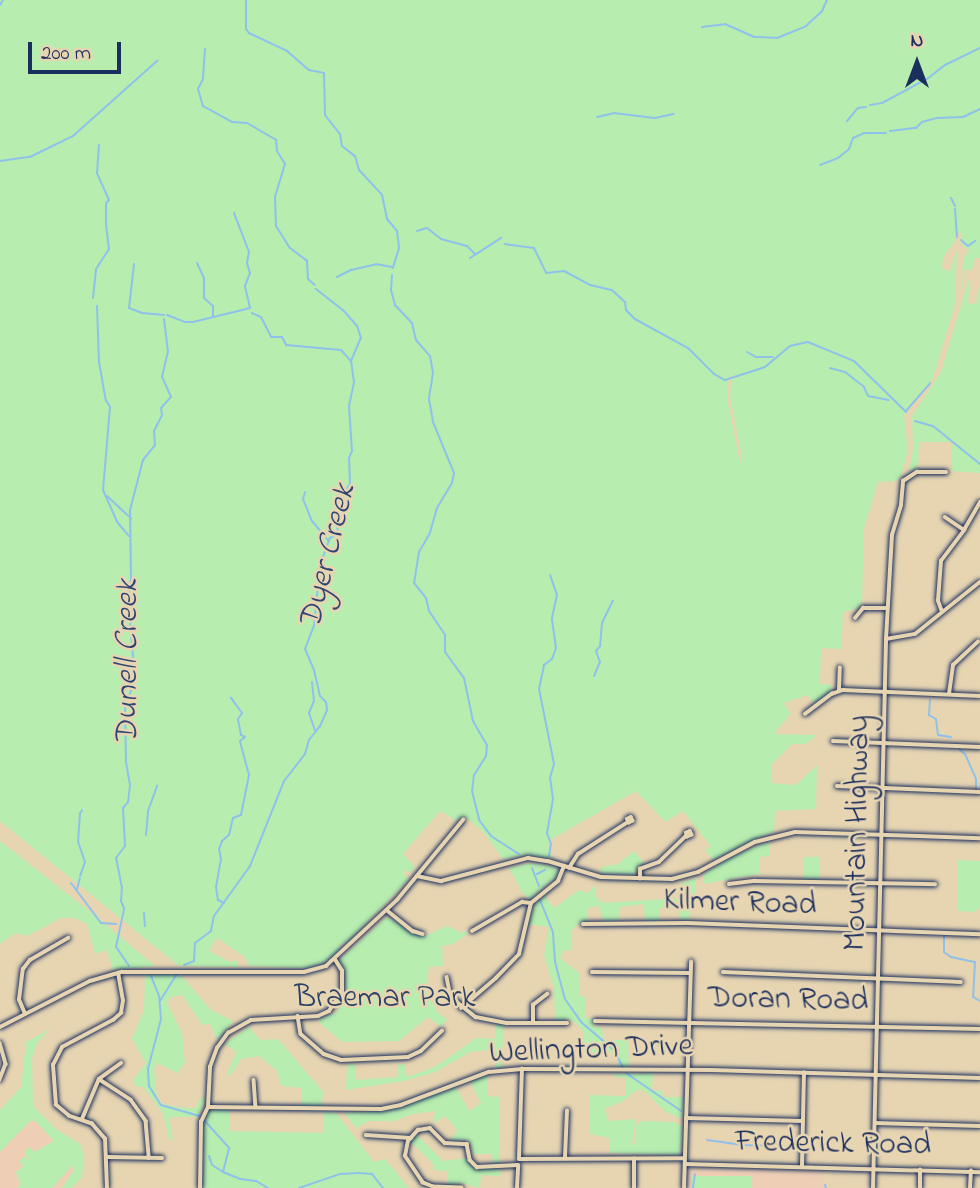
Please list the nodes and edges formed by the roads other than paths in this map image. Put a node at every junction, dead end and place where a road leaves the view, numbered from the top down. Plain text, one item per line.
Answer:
1 (946, 472) dead end
2 (980, 502) edge
3 (945, 517) dead end
4 (964, 530) junction
5 (980, 582) edge
6 (887, 608) junction
7 (943, 612) junction
8 (855, 618) dead end
9 (886, 639) junction
10 (978, 642) edge
11 (840, 668) dead end
12 (839, 691) junction
13 (885, 692) junction
14 (948, 694) junction
15 (980, 696) edge
16 (804, 714) dead end
17 (833, 741) dead end
18 (884, 743) junction
19 (980, 747) edge
20 (837, 786) dead end
21 (883, 788) junction
22 (980, 792) edge
23 (463, 820) dead end
24 (628, 822) dead end
25 (882, 835) junction
26 (686, 836) dead end
27 (980, 838) edge
28 (566, 867) junction
29 (417, 876) junction
30 (640, 879) junction
31 (881, 881) junction
32 (729, 884) dead end
33 (935, 884) dead end
34 (531, 903) junction
35 (387, 910) junction
36 (583, 924) dead end
37 (471, 931) dead end
38 (879, 932) junction
39 (423, 934) dead end
40 (980, 934) edge
41 (68, 938) dead end
42 (335, 960) junction
43 (691, 962) dead end
44 (118, 972) junction
45 (592, 972) dead end
46 (723, 972) dead end
47 (690, 973) junction
48 (447, 977) dead end
49 (878, 979) junction
50 (961, 982) dead end
51 (547, 994) dead end
52 (461, 1008) junction
53 (25, 1014) junction
54 (298, 1016) junction
55 (596, 1021) dead end
56 (688, 1021) junction
57 (533, 1023) junction
58 (567, 1023) dead end
59 (877, 1025) junction
60 (0, 1027) edge
61 (980, 1029) edge
62 (442, 1031) dead end
63 (0, 1043) edge
64 (121, 1063) dead end
65 (522, 1069) junction
66 (687, 1070) junction
67 (804, 1073) junction
68 (876, 1075) junction
69 (980, 1078) edge
70 (99, 1079) junction
71 (0, 1080) edge
72 (254, 1080) dead end
73 (208, 1107) junction
74 (256, 1108) junction
75 (567, 1111) dead end
76 (686, 1118) junction
77 (82, 1120) junction
78 (803, 1121) junction
79 (875, 1123) junction
80 (980, 1126) edge
81 (366, 1135) dead end
82 (411, 1138) junction
83 (107, 1157) junction
84 (149, 1157) junction
85 (162, 1158) dead end
86 (634, 1158) junction
87 (685, 1158) junction
88 (519, 1159) junction
89 (565, 1159) junction
90 (685, 1164) junction
91 (519, 1165) junction
92 (802, 1167) junction
93 (873, 1169) junction
94 (920, 1170) junction
95 (971, 1171) junction
96 (980, 1172) edge
97 (107, 1188) edge
98 (200, 1188) edge
99 (461, 1188) edge
100 (517, 1188) edge
101 (634, 1188) edge
102 (684, 1188) edge
103 (873, 1188) edge
104 (920, 1188) edge
105 (970, 1188) edge

1 - 6 street, Mountain Highway
2 - 4 street
3 - 4 street
4 - 7 street
5 - 7 street
6 - 8 street
6 - 9 street, Mountain Highway
7 - 9 street
9 - 13 street, Mountain Highway
10 - 14 street
11 - 12 street
12 - 13 street
12 - 16 street
13 - 14 street
13 - 18 street, Mountain Highway
14 - 15 street
17 - 18 street
18 - 19 street
18 - 21 street, Mountain Highway
20 - 21 street
21 - 22 street
21 - 25 street, Mountain Highway
23 - 29 street
24 - 28 street
25 - 27 street
25 - 30 street
25 - 31 street, Mountain Highway
26 - 30 street
28 - 29 street
28 - 30 street
28 - 34 street
29 - 35 street
31 - 32 street
31 - 33 street
31 - 38 street, Mountain Highway
34 - 37 street
34 - 52 street
35 - 39 street
35 - 42 street
36 - 38 street, Kilmer Road
38 - 40 street, Kilmer Road
38 - 49 street, Mountain Highway
41 - 53 street
42 - 44 street
42 - 54 street
43 - 47 street
44 - 53 street
44 - 77 street
45 - 47 street
46 - 49 street
47 - 56 street
48 - 52 street
49 - 50 street
49 - 59 street, Mountain Highway
51 - 57 street
52 - 57 street
53 - 60 street
54 - 62 street
54 - 73 street
55 - 56 street, Doran Road
56 - 59 street, Doran Road
56 - 66 street
57 - 58 street
59 - 61 street, Doran Road
59 - 68 street, Mountain Highway
63 - 71 street
64 - 70 street
65 - 66 street, Wellington Drive
65 - 74 street, Wellington Drive
65 - 88 street
66 - 67 street, Wellington Drive
66 - 76 street
67 - 68 street, Wellington Drive
67 - 78 street
68 - 69 street, Wellington Drive
68 - 79 street, Mountain Highway
70 - 77 street
70 - 84 street
72 - 74 street
73 - 74 street, Wellington Drive
73 - 98 street
75 - 89 street
76 - 78 street
76 - 87 street
77 - 83 street
78 - 92 street
79 - 80 street
79 - 93 street, Mountain Highway
81 - 82 street
82 - 91 street
82 - 99 street
83 - 84 street
83 - 97 street
84 - 85 street
86 - 87 street
86 - 89 street
86 - 101 street
87 - 90 street
88 - 89 street
88 - 91 street
90 - 92 street, Frederick Road
90 - 102 street
91 - 100 street
92 - 93 street, Frederick Road
93 - 94 street, Frederick Road
93 - 103 street, Mountain Highway
94 - 95 street, Frederick Road
94 - 104 street
95 - 96 street, Frederick Road
95 - 105 street

